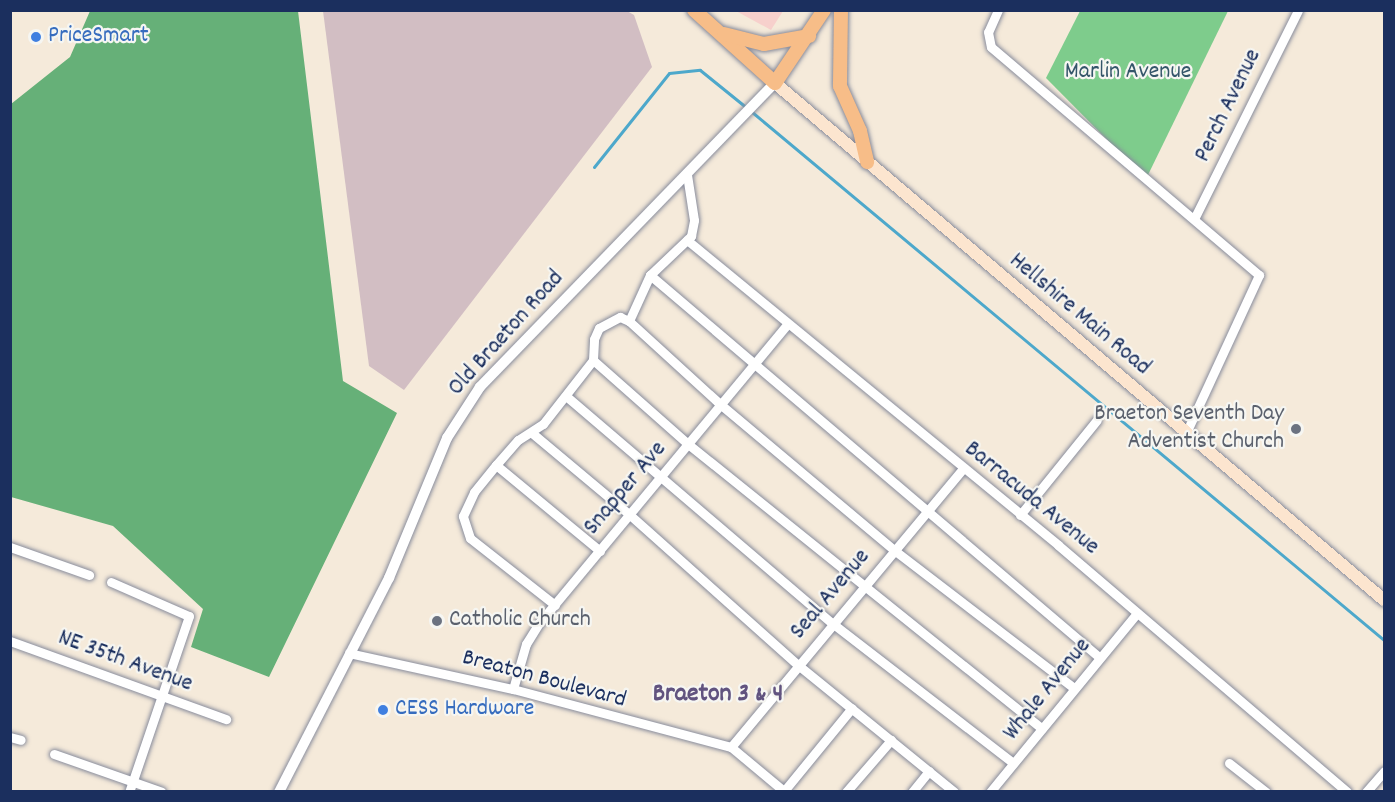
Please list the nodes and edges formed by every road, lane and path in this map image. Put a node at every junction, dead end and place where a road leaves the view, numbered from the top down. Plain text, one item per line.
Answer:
1 (694, 10) edge
2 (824, 10) edge
3 (841, 10) edge
4 (998, 10) edge
5 (1298, 10) edge
6 (722, 33) junction
7 (809, 36) junction
8 (775, 83) junction
9 (867, 162) junction
10 (687, 175) junction
11 (1194, 219) junction
12 (687, 240) junction
13 (650, 275) junction
14 (630, 321) junction
15 (787, 325) junction
16 (593, 360) junction
17 (753, 366) junction
18 (566, 396) junction
19 (720, 404) junction
20 (1097, 420) dead end
21 (532, 433) junction
22 (1186, 433) junction
23 (688, 444) junction
24 (496, 465) junction
25 (962, 470) junction
26 (659, 479) junction
27 (927, 511) junction
28 (630, 515) junction
29 (1020, 515) junction
30 (10, 547) edge
31 (894, 550) junction
32 (600, 551) junction
33 (89, 575) dead end
34 (111, 582) dead end
35 (863, 587) junction
36 (1384, 600) edge
37 (555, 605) junction
38 (1136, 614) junction
39 (832, 622) junction
40 (10, 641) edge
41 (349, 653) junction
42 (1100, 657) junction
43 (798, 665) junction
44 (1074, 688) junction
45 (513, 689) junction
46 (162, 697) junction
47 (852, 708) junction
48 (226, 720) dead end
49 (1042, 729) junction
50 (10, 736) edge
51 (21, 740) dead end
52 (891, 740) junction
53 (731, 747) junction
54 (54, 754) dead end
55 (1013, 763) junction
56 (1229, 763) dead end
57 (929, 771) junction
58 (1384, 771) edge
59 (132, 781) junction
60 (784, 791) edge
61 (129, 792) edge
62 (162, 792) edge
63 (279, 792) edge
64 (846, 792) edge
65 (912, 792) edge
66 (954, 792) edge
67 (990, 792) edge
68 (1266, 792) edge
69 (1347, 792) edge
70 (1366, 792) edge

1 - 6 main road
2 - 7 main road
3 - 9 main road
4 - 11 street
5 - 11 street, Perch Avenue
6 - 7 main road
6 - 8 main road
7 - 8 main road
8 - 9 main road, Hellshire Main Road
8 - 10 street, Old Braeton Road
9 - 22 main road, Hellshire Main Road
10 - 12 street
10 - 41 street, Old Braeton Road
11 - 22 street
12 - 13 street
12 - 15 street, Barracuda Avenue
13 - 14 street
13 - 17 street
14 - 16 street
14 - 19 street
15 - 17 street, Snapper Ave
15 - 25 street, Barracuda Avenue
16 - 18 street
16 - 23 street
17 - 19 street, Snapper Ave
17 - 27 street
18 - 21 street
18 - 26 street
19 - 23 street, Snapper Ave
19 - 31 street
20 - 29 street
21 - 24 street
21 - 28 street
22 - 36 main road, Hellshire Main Road
23 - 26 street, Snapper Ave
23 - 35 street
24 - 32 street
24 - 37 street
25 - 27 street, Seal Avenue
25 - 29 street, Barracuda Avenue
26 - 28 street, Snapper Ave
26 - 39 street
27 - 31 street, Seal Avenue
27 - 42 street
28 - 32 street, Snapper Ave
28 - 43 street
29 - 38 street, Barracuda Avenue
30 - 33 street
31 - 35 street, Seal Avenue
31 - 44 street
32 - 37 street, Snapper Ave
34 - 46 street
35 - 39 street, Seal Avenue
35 - 49 street
37 - 45 street, Snapper Ave
38 - 42 street, Whale Avenue
38 - 69 street, Barracuda Avenue
39 - 43 street, Seal Avenue
39 - 55 street
40 - 46 street, NE 35th Avenue
41 - 45 street, Breaton Boulevard
41 - 63 street, Old Braeton Road
42 - 44 street, Whale Avenue
43 - 47 street
43 - 53 street, Seal Avenue
44 - 49 street, Whale Avenue
45 - 53 street, Breaton Boulevard
46 - 48 street, NE 35th Avenue
46 - 59 street
47 - 52 street
47 - 60 street
49 - 55 street, Whale Avenue
50 - 51 street
52 - 57 street
52 - 64 street
53 - 60 street, Breaton Boulevard
54 - 59 street
55 - 67 street, Whale Avenue
56 - 68 street
57 - 65 street
57 - 66 street
58 - 70 street
59 - 61 street
59 - 62 street

